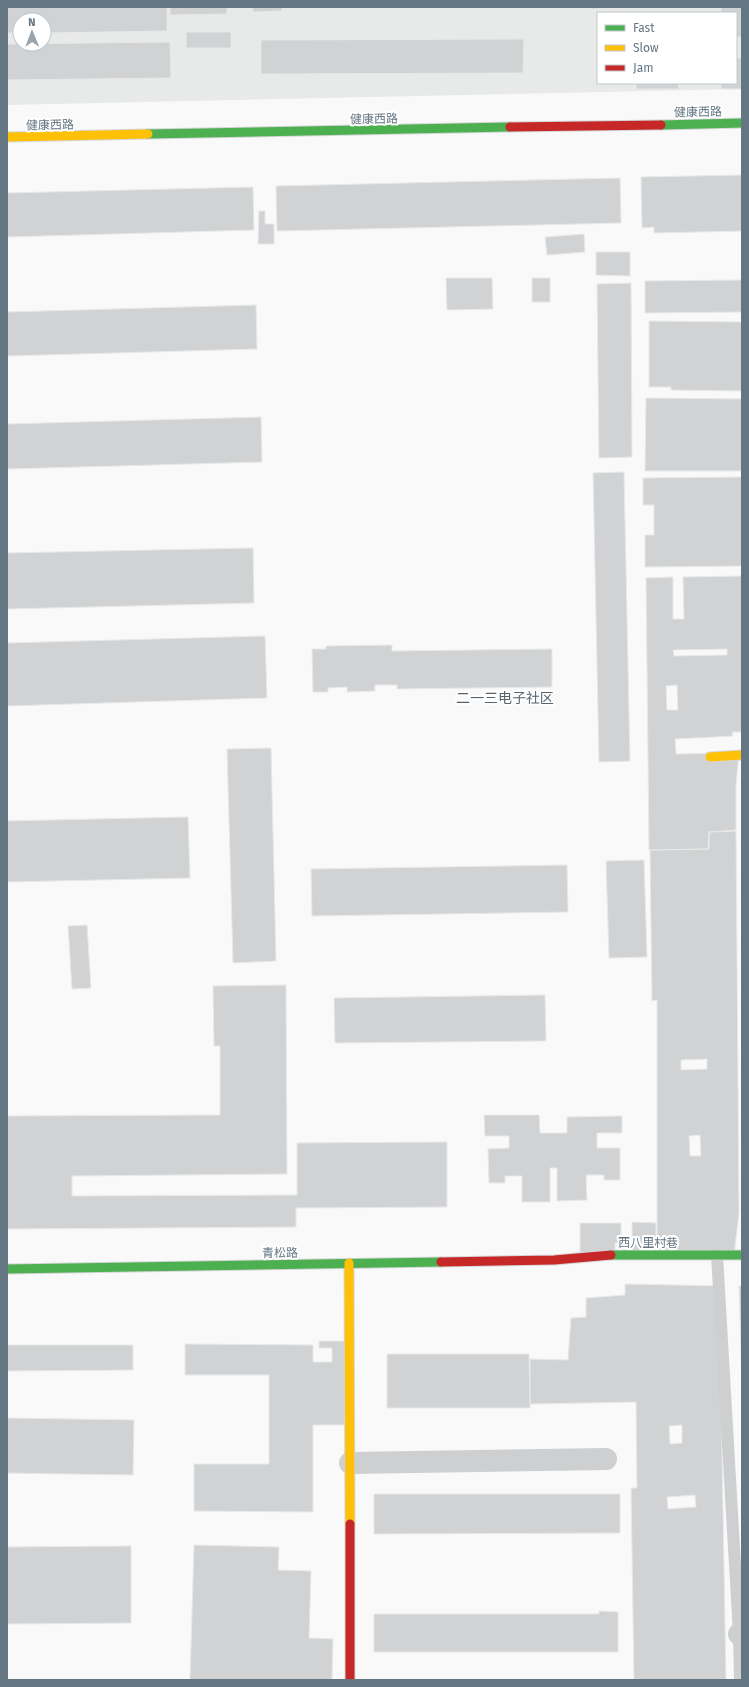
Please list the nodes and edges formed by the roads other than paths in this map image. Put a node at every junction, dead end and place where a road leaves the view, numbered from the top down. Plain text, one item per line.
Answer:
1 (742, 123) edge
2 (7, 137) edge
3 (742, 755) edge
4 (710, 757) dead end
5 (717, 1255) junction
6 (742, 1255) edge
7 (554, 1260) joint
8 (350, 1264) junction
9 (7, 1269) edge
10 (606, 1459) dead end
11 (350, 1463) junction
12 (740, 1634) edge
13 (350, 1680) edge
14 (740, 1680) edge

1 - 2 street, 健康西路
3 - 4 street
5 - 6 street, 西八里村巷
5 - 7 street, 西八里村巷
5 - 12 lane
7 - 8 street, 青松路
8 - 9 street, 青松路
8 - 11 street
10 - 11 street
11 - 13 street
12 - 14 lane

